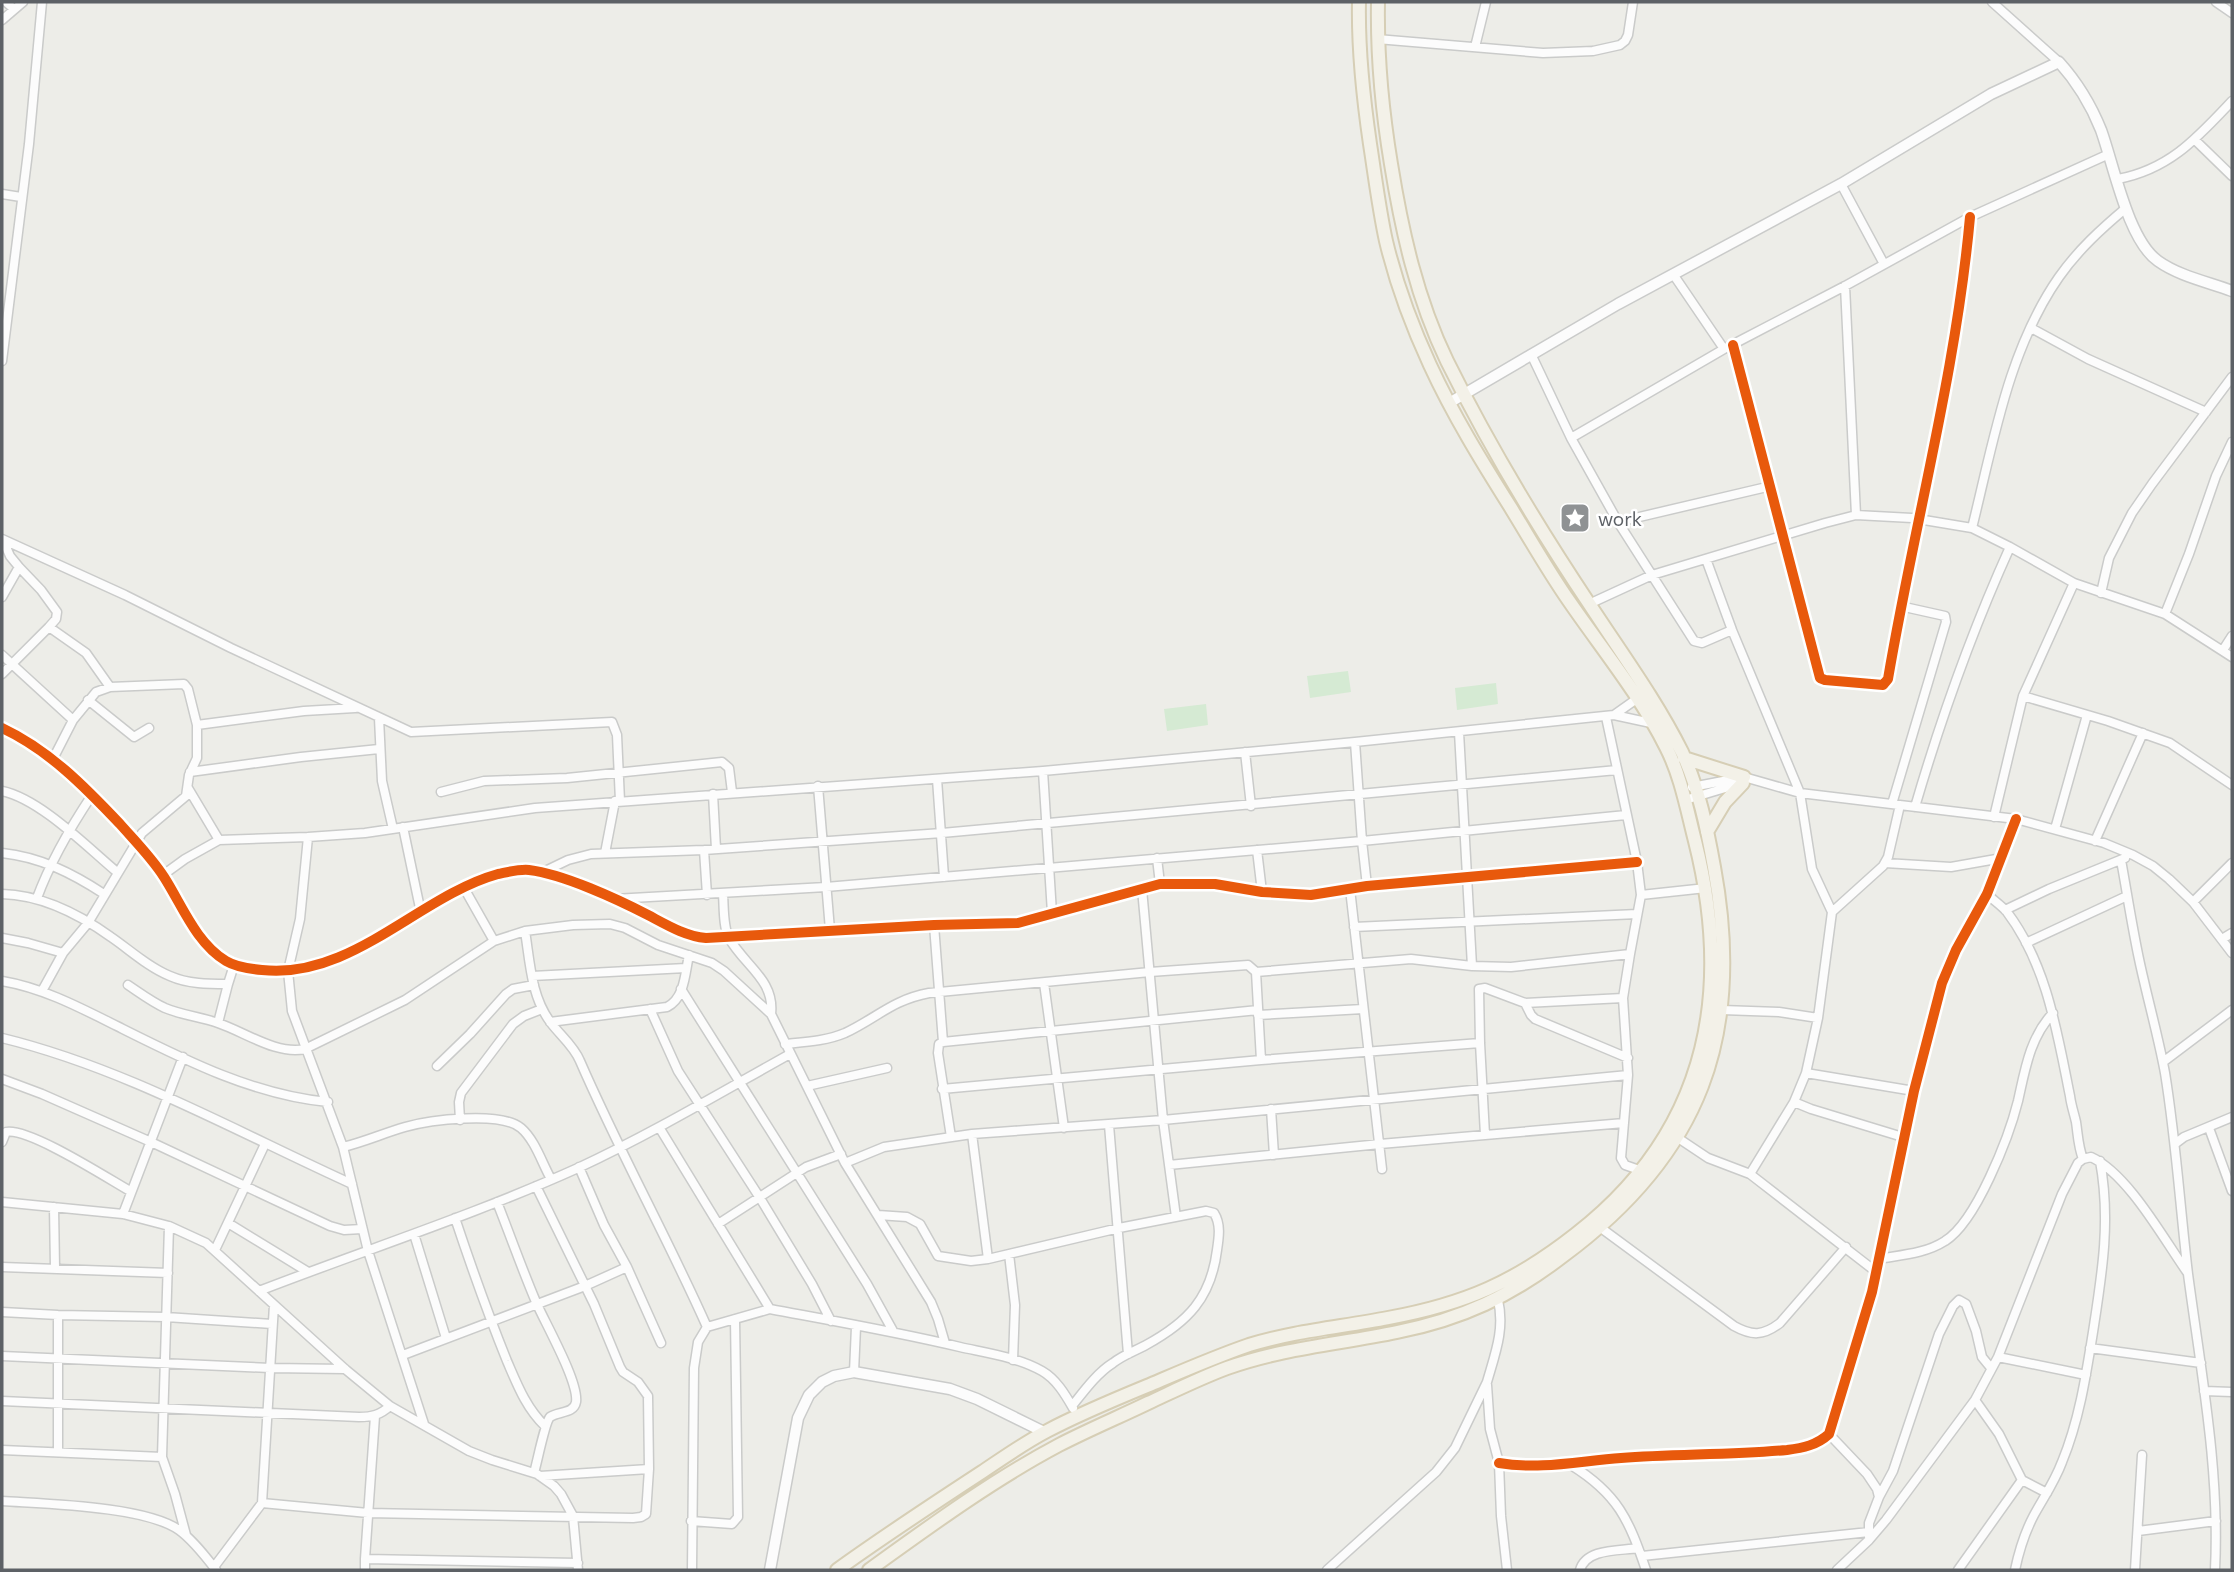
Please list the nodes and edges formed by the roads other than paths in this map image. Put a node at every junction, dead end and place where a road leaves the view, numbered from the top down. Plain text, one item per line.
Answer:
1 (6, 2) edge
2 (23, 2) edge
3 (42, 2) edge
4 (1359, 2) edge
5 (1378, 2) edge
6 (1486, 2) edge
7 (1633, 2) edge
8 (1992, 2) edge
9 (2216, 2) edge
10 (14, 9) junction
11 (2232, 13) edge
12 (2, 20) edge
13 (1377, 39) junction
14 (1475, 47) junction
15 (2059, 62) junction
16 (2232, 101) edge
17 (2195, 140) junction
18 (2109, 154) junction
19 (2232, 176) edge
20 (2118, 179) junction
21 (1841, 184) junction
22 (2, 194) edge
23 (21, 197) junction
24 (2126, 208) junction
25 (1970, 217) junction
26 (1405, 240) junction
27 (1387, 245) junction
28 (1884, 264) junction
29 (1673, 274) junction
30 (6, 282) edge
31 (1845, 286) junction
32 (2232, 291) edge
33 (2031, 328) junction
34 (3, 344) edge
35 (1733, 345) junction
36 (1724, 349) junction
37 (1531, 354) junction
38 (2, 361) edge
39 (2232, 377) edge
40 (1464, 394) junction
41 (1450, 403) junction
42 (2206, 412) junction
43 (1572, 438) junction
44 (2232, 442) edge
45 (1770, 486) junction
46 (1856, 515) junction
47 (1921, 519) junction
48 (1618, 522) junction
49 (1972, 528) junction
50 (1783, 535) junction
51 (3, 540) edge
52 (2011, 547) junction
53 (1706, 559) junction
54 (19, 567) junction
55 (1652, 575) junction
56 (2074, 583) junction
57 (2102, 593) junction
58 (2, 597) edge
59 (1589, 604) junction
60 (1900, 606) junction
61 (2165, 614) junction
62 (49, 628) junction
63 (1732, 630) junction
64 (2232, 636) edge
65 (2223, 650) junction
66 (2, 655) edge
67 (2232, 657) edge
68 (12, 664) junction
69 (2, 674) edge
70 (110, 687) junction
71 (2023, 696) junction
72 (1637, 698) junction
73 (88, 700) junction
74 (358, 708) junction
75 (2087, 715) junction
76 (1610, 716) junction
77 (379, 718) junction
78 (73, 720) junction
79 (1651, 723) junction
80 (197, 726) junction
81 (2, 728) edge
82 (149, 728) dead end
83 (1459, 732) junction
84 (2143, 733) junction
85 (1355, 742) junction
86 (379, 749) junction
87 (1245, 752) junction
88 (1684, 758) junction
89 (52, 759) junction
90 (1617, 770) junction
91 (1043, 771) junction
92 (190, 772) junction
93 (619, 772) junction
94 (937, 779) junction
95 (1746, 780) junction
96 (1463, 785) junction
97 (2232, 785) edge
98 (818, 786) junction
99 (188, 788) junction
100 (2, 791) edge
101 (441, 792) dead end
102 (732, 792) junction
103 (1690, 793) junction
104 (1800, 793) junction
105 (92, 794) junction
106 (713, 794) junction
107 (1358, 795) junction
108 (618, 801) junction
109 (1896, 805) junction
110 (1251, 806) junction
111 (1915, 807) junction
112 (1626, 815) junction
113 (1994, 817) junction
114 (2016, 819) junction
115 (1047, 824) junction
116 (403, 827) junction
117 (393, 829) junction
118 (1465, 830) junction
119 (2054, 830) junction
120 (68, 831) junction
121 (1707, 832) junction
122 (942, 833) junction
123 (308, 837) junction
124 (219, 840) junction
125 (822, 840) junction
126 (1362, 841) junction
127 (2095, 841) junction
128 (136, 842) junction
129 (716, 849) junction
130 (705, 850) junction
131 (1257, 850) junction
132 (2, 853) edge
133 (605, 853) junction
134 (2133, 855) junction
135 (1157, 858) junction
136 (2002, 858) junction
137 (2121, 860) junction
138 (1637, 862) junction
139 (1885, 863) junction
140 (2232, 863) edge
141 (50, 864) junction
142 (1050, 867) junction
143 (117, 872) junction
144 (541, 873) junction
145 (163, 875) junction
146 (1468, 876) junction
147 (944, 877) junction
148 (1160, 884) junction
149 (826, 887) junction
150 (1367, 887) junction
151 (464, 888) junction
152 (1706, 888) junction
153 (1142, 889) junction
154 (1350, 889) junction
155 (1262, 892) junction
156 (2, 894) edge
157 (104, 894) junction
158 (723, 894) junction
159 (1987, 894) junction
160 (707, 895) junction
161 (1641, 895) junction
162 (2127, 896) junction
163 (37, 898) junction
164 (613, 899) junction
165 (2193, 902) junction
166 (2005, 910) junction
167 (1052, 912) junction
168 (1832, 912) junction
169 (421, 913) junction
170 (1637, 914) junction
171 (88, 923) junction
172 (1471, 923) junction
173 (934, 925) junction
174 (1354, 927) junction
175 (830, 930) junction
176 (526, 931) junction
177 (2232, 933) edge
178 (2, 937) edge
179 (728, 937) junction
180 (2222, 939) junction
181 (494, 942) junction
182 (2026, 943) junction
183 (64, 953) junction
184 (2232, 953) edge
185 (1630, 954) junction
186 (689, 955) junction
187 (1358, 962) junction
188 (234, 965) junction
189 (1472, 965) junction
190 (686, 968) junction
191 (288, 971) junction
192 (1150, 972) junction
193 (1256, 972) junction
194 (533, 980) junction
195 (2, 981) edge
196 (1044, 983) junction
197 (228, 984) junction
198 (128, 985) dead end
199 (681, 989) junction
200 (42, 991) junction
201 (940, 992) junction
202 (1623, 998) junction
203 (1525, 1003) junction
204 (542, 1009) junction
205 (650, 1009) junction
206 (1363, 1009) junction
207 (1722, 1010) junction
208 (2232, 1010) edge
209 (1258, 1012) junction
210 (2053, 1013) junction
211 (771, 1014) junction
212 (1818, 1018) junction
213 (1154, 1021) junction
214 (550, 1022) junction
215 (218, 1023) junction
216 (1049, 1032) junction
217 (2, 1038) edge
218 (943, 1042) junction
219 (1480, 1043) junction
220 (785, 1044) junction
221 (305, 1049) junction
222 (1369, 1052) junction
223 (790, 1054) junction
224 (183, 1057) junction
225 (1629, 1058) junction
226 (1261, 1060) junction
227 (2163, 1062) junction
228 (437, 1066) dead end
229 (887, 1068) dead end
230 (1158, 1069) junction
231 (1806, 1073) junction
232 (1628, 1075) junction
233 (1056, 1078) junction
234 (2, 1079) edge
235 (741, 1081) junction
236 (807, 1086) junction
237 (942, 1088) junction
238 (1483, 1088) junction
239 (1914, 1091) junction
240 (166, 1098) junction
241 (1374, 1098) junction
242 (328, 1102) junction
243 (1794, 1102) junction
244 (699, 1105) junction
245 (1271, 1109) junction
246 (2232, 1117) edge
247 (460, 1120) junction
248 (1163, 1120) junction
249 (1624, 1124) junction
250 (1109, 1125) junction
251 (659, 1127) junction
252 (1064, 1128) junction
253 (2209, 1128) junction
254 (972, 1135) junction
255 (1485, 1135) junction
256 (951, 1137) junction
257 (1678, 1138) junction
258 (1906, 1139) junction
259 (2, 1142) edge
260 (151, 1142) junction
261 (2176, 1143) junction
262 (265, 1144) junction
263 (1380, 1144) junction
264 (343, 1147) junction
265 (621, 1147) junction
266 (841, 1154) junction
267 (1274, 1155) junction
268 (2083, 1159) junction
269 (2100, 1161) junction
270 (845, 1163) junction
271 (1169, 1165) junction
272 (579, 1167) junction
273 (1382, 1169) dead end
274 (1642, 1171) junction
275 (797, 1172) junction
276 (1749, 1174) junction
277 (551, 1180) junction
278 (352, 1184) junction
279 (247, 1185) junction
280 (536, 1186) junction
281 (130, 1191) junction
282 (2232, 1191) edge
283 (760, 1198) junction
284 (2, 1202) edge
285 (497, 1202) junction
286 (54, 1207) junction
287 (123, 1214) junction
288 (878, 1215) junction
289 (1176, 1217) junction
290 (455, 1219) junction
291 (228, 1223) junction
292 (718, 1224) junction
293 (169, 1226) junction
294 (1119, 1228) junction
295 (1601, 1228) junction
296 (362, 1229) junction
297 (414, 1234) junction
298 (1846, 1247) junction
299 (215, 1250) junction
300 (368, 1251) junction
301 (1009, 1254) junction
302 (988, 1259) junction
303 (1878, 1259) junction
304 (2, 1267) edge
305 (627, 1267) junction
306 (55, 1268) junction
307 (1875, 1270) junction
308 (308, 1272) junction
309 (168, 1273) junction
310 (2189, 1275) junction
311 (585, 1286) junction
312 (259, 1291) junction
313 (1498, 1300) junction
314 (537, 1303) junction
315 (274, 1305) junction
316 (770, 1309) junction
317 (2, 1312) edge
318 (58, 1315) junction
319 (166, 1317) junction
320 (735, 1319) junction
321 (1381, 1320) junction
322 (490, 1321) junction
323 (831, 1321) junction
324 (272, 1324) junction
325 (707, 1327) junction
326 (856, 1327) junction
327 (893, 1331) junction
328 (1384, 1335) junction
329 (446, 1338) junction
330 (661, 1343) dead end
331 (945, 1343) junction
332 (2090, 1348) junction
333 (1128, 1354) junction
334 (2, 1356) edge
335 (403, 1356) junction
336 (1998, 1357) junction
337 (60, 1358) junction
338 (1013, 1360) junction
339 (166, 1363) junction
340 (2202, 1363) junction
341 (270, 1368) junction
342 (1991, 1368) junction
343 (345, 1369) junction
344 (854, 1372) junction
345 (2086, 1376) junction
346 (1487, 1382) junction
347 (2204, 1391) junction
348 (2232, 1392) edge
349 (1975, 1400) junction
350 (2, 1401) edge
351 (60, 1405) junction
352 (390, 1406) junction
353 (164, 1409) junction
354 (1075, 1411) junction
355 (267, 1413) junction
356 (375, 1416) junction
357 (424, 1424) junction
358 (545, 1426) junction
359 (1044, 1432) junction
360 (1829, 1434) junction
361 (2, 1450) edge
362 (58, 1451) junction
363 (2142, 1455) dead end
364 (162, 1457) junction
365 (1499, 1463) junction
366 (1571, 1465) junction
367 (649, 1469) junction
368 (537, 1474) junction
369 (2022, 1480) junction
370 (2047, 1493) junction
371 (1879, 1497) junction
372 (2, 1501) edge
373 (262, 1503) junction
374 (368, 1513) junction
375 (573, 1516) junction
376 (911, 1518) junction
377 (691, 1521) junction
378 (2217, 1521) junction
379 (923, 1531) junction
380 (2138, 1531) junction
381 (186, 1535) junction
382 (1869, 1536) junction
383 (1640, 1552) junction
384 (365, 1559) junction
385 (578, 1567) edge
386 (215, 1569) edge
387 (1645, 1569) edge
388 (365, 1570) edge
389 (692, 1570) edge
390 (770, 1570) edge
391 (836, 1570) edge
392 (869, 1570) edge
393 (1327, 1570) edge
394 (1507, 1570) edge
395 (1580, 1570) edge
396 (1838, 1570) edge
397 (1958, 1570) edge
398 (2015, 1570) edge
399 (2135, 1570) edge
400 (2214, 1570) edge

1 - 10 street
2 - 10 street
3 - 23 street
4 - 27 main road
5 - 13 main road
6 - 14 street
7 - 14 street
8 - 15 street
9 - 11 street
10 - 12 street
13 - 14 street
13 - 26 main road
15 - 18 street
15 - 21 street
16 - 17 street
17 - 19 street
17 - 20 street
18 - 20 street
18 - 25 street
20 - 24 street
21 - 28 street
21 - 29 street
22 - 23 street
23 - 30 street
24 - 32 street
24 - 33 street
25 - 28 street
25 - 47 street
26 - 27 main road
26 - 40 main road
27 - 41 main road
28 - 31 street
29 - 36 street
29 - 37 street
30 - 34 street
31 - 35 street
31 - 46 street
33 - 42 street
33 - 49 street
34 - 38 street
35 - 36 street
35 - 45 street
36 - 43 street
37 - 40 street
37 - 43 street
39 - 42 street
40 - 41 street
40 - 59 main road
41 - 72 main road
42 - 57 street
43 - 48 street
44 - 61 street
45 - 48 street
45 - 50 street
46 - 47 street
46 - 50 street
47 - 49 street
47 - 60 street
48 - 55 street
49 - 52 street
50 - 53 street
50 - 60 street
51 - 54 street
51 - 74 street
52 - 56 street
52 - 111 street
53 - 55 street
53 - 63 street
54 - 58 street
54 - 62 street
55 - 59 street
55 - 63 street
56 - 57 street
56 - 71 street
57 - 61 street
59 - 88 main road
60 - 109 street
61 - 65 street
62 - 68 street
62 - 70 street
63 - 104 street
64 - 65 street
65 - 67 street
66 - 68 street
68 - 69 street
68 - 78 street
70 - 73 street
70 - 80 street
71 - 75 street
71 - 113 street
72 - 76 street
72 - 79 main road
73 - 78 street
73 - 82 street
74 - 77 street
74 - 80 street
75 - 84 street
75 - 119 street
76 - 79 street
76 - 83 street
76 - 90 street
77 - 86 street
77 - 93 street
78 - 89 street
79 - 103 main road
80 - 92 street
81 - 89 street
83 - 85 street
83 - 96 street
84 - 97 street
84 - 127 street
85 - 87 street
85 - 107 street
86 - 92 street
86 - 117 street
87 - 91 street
87 - 110 street
88 - 95 main road
88 - 103 main road
89 - 105 street
90 - 96 street
90 - 112 street
91 - 94 street
91 - 115 street
92 - 99 street
93 - 101 street
93 - 102 street
93 - 108 street
94 - 98 street
94 - 122 street
95 - 103 street
95 - 104 street
95 - 121 main road
96 - 107 street
96 - 118 street
98 - 102 street
98 - 125 street
99 - 124 street
99 - 128 street
100 - 120 street
102 - 106 street
103 - 121 main road
103 - 152 main road
104 - 109 street
104 - 168 street
105 - 120 street
105 - 128 street
106 - 108 street
106 - 129 street
107 - 110 street
107 - 126 street
108 - 116 street
108 - 133 street
109 - 111 street
109 - 139 street
110 - 115 street
111 - 113 street
112 - 118 street
112 - 138 street
113 - 114 street
114 - 119 street
114 - 136 street
115 - 122 street
115 - 142 street
116 - 117 street
116 - 169 street
117 - 123 street
118 - 126 street
118 - 146 street
119 - 127 street
120 - 141 street
120 - 143 street
121 - 207 main road
122 - 125 street
122 - 147 street
123 - 124 street
123 - 191 street
124 - 145 street
125 - 129 street
125 - 149 street
126 - 131 street
126 - 150 street
127 - 134 street
128 - 143 street
128 - 145 street
129 - 130 street
130 - 133 street
130 - 160 street
131 - 135 street
131 - 155 street
132 - 141 street
133 - 144 street
134 - 137 street
134 - 165 street
135 - 142 street
135 - 148 street
136 - 139 street
136 - 159 street
137 - 162 street
137 - 166 street
138 - 146 street
138 - 161 street
139 - 168 street
140 - 165 street
141 - 157 street
141 - 163 street
142 - 147 street
142 - 167 street
143 - 157 street
144 - 151 street
144 - 164 street
145 - 188 street
146 - 150 street
146 - 172 street
147 - 149 street
148 - 153 street
148 - 155 street
149 - 158 street
149 - 175 street
150 - 154 street
151 - 169 street
151 - 181 street
152 - 161 street
152 - 274 main road
153 - 167 street
153 - 192 street
154 - 155 street
154 - 174 street
156 - 163 street
157 - 171 street
158 - 160 street
158 - 179 street
159 - 166 street
159 - 239 street
160 - 164 street
161 - 170 street
162 - 182 street
162 - 227 street
163 - 171 street
164 - 179 street
165 - 180 street
166 - 182 street
167 - 173 street
168 - 212 street
169 - 191 street
170 - 172 street
170 - 185 street
171 - 183 street
171 - 197 street
172 - 174 street
172 - 189 street
173 - 175 street
173 - 201 street
174 - 187 street
175 - 179 street
176 - 181 street
176 - 186 street
176 - 194 street
177 - 180 street
178 - 183 street
179 - 211 street
180 - 184 street
181 - 221 street
182 - 210 street
183 - 200 street
185 - 189 street
185 - 202 street
186 - 190 street
186 - 211 street
187 - 189 street
187 - 193 street
187 - 206 street
188 - 191 street
188 - 197 street
190 - 194 street
190 - 199 street
191 - 221 street
192 - 193 street
192 - 196 street
192 - 213 street
193 - 209 street
194 - 204 street
194 - 228 street
195 - 200 street
196 - 201 street
196 - 216 street
197 - 215 street
198 - 215 street
199 - 205 street
199 - 235 street
200 - 224 street
201 - 218 street
201 - 220 street
202 - 203 street
202 - 225 street
203 - 219 street
203 - 225 street
204 - 214 street
204 - 247 street
205 - 214 street
205 - 244 street
206 - 209 street
206 - 222 street
207 - 212 street
207 - 257 main road
208 - 227 street
209 - 213 street
209 - 226 street
210 - 268 street
210 - 303 street
211 - 220 street
212 - 231 street
213 - 216 street
213 - 230 street
214 - 265 street
215 - 221 street
216 - 218 street
216 - 233 street
217 - 240 street
218 - 237 street
219 - 222 street
219 - 238 street
220 - 223 street
221 - 242 street
222 - 226 street
222 - 241 street
223 - 235 street
223 - 236 street
224 - 240 street
224 - 242 street
225 - 232 street
226 - 230 street
227 - 261 street
229 - 236 street
230 - 233 street
230 - 248 street
231 - 239 street
231 - 243 street
232 - 238 street
232 - 249 street
233 - 237 street
233 - 252 street
234 - 260 street
235 - 244 street
235 - 275 street
236 - 266 street
237 - 256 street
238 - 241 street
238 - 255 street
239 - 258 street
240 - 260 street
240 - 262 street
241 - 245 street
241 - 263 street
242 - 264 street
243 - 258 street
243 - 276 street
244 - 251 street
244 - 283 street
245 - 248 street
245 - 267 street
246 - 253 street
247 - 264 street
247 - 277 street
248 - 250 street
248 - 271 street
249 - 255 street
249 - 274 street
250 - 252 street
250 - 294 street
251 - 265 street
251 - 292 street
252 - 254 street
253 - 261 street
253 - 282 street
254 - 256 street
254 - 302 street
255 - 263 street
256 - 270 street
257 - 276 street
257 - 295 main road
258 - 303 street
259 - 281 street
260 - 279 street
260 - 281 street
261 - 310 street
262 - 278 street
262 - 279 street
263 - 267 street
263 - 273 street
264 - 278 street
265 - 272 street
265 - 325 street
266 - 270 street
266 - 275 street
267 - 271 street
268 - 269 street
268 - 336 street
269 - 310 street
269 - 332 street
270 - 288 street
271 - 289 street
272 - 277 street
272 - 305 street
274 - 321 main road
275 - 283 street
275 - 327 street
276 - 298 street
277 - 280 street
278 - 296 street
279 - 291 street
279 - 296 street
280 - 285 street
280 - 311 street
281 - 287 street
283 - 292 street
283 - 323 street
284 - 286 street
285 - 290 street
285 - 314 street
286 - 287 street
286 - 306 street
287 - 293 street
288 - 302 street
288 - 331 street
289 - 294 street
289 - 333 street
290 - 297 street
290 - 322 street
291 - 299 street
291 - 308 street
292 - 316 street
293 - 299 street
293 - 309 street
294 - 301 street
294 - 333 street
295 - 298 street
295 - 313 main road
296 - 300 street
297 - 300 street
297 - 329 street
298 - 307 street
299 - 312 street
300 - 308 street
300 - 335 street
301 - 302 street
301 - 338 street
303 - 307 street
304 - 306 street
305 - 311 street
305 - 330 street
306 - 309 street
307 - 360 street
308 - 312 street
309 - 319 street
310 - 340 street
311 - 314 street
311 - 367 street
312 - 315 street
313 - 328 main road
313 - 346 street
314 - 322 street
314 - 358 street
315 - 324 street
315 - 343 street
316 - 320 street
316 - 323 street
317 - 318 street
318 - 319 street
318 - 337 street
319 - 324 street
319 - 339 street
320 - 325 street
320 - 377 street
321 - 328 main road
321 - 354 main road
322 - 329 street
322 - 358 street
323 - 326 street
324 - 341 street
325 - 377 street
326 - 327 street
326 - 344 street
327 - 331 street
328 - 379 main road
329 - 335 street
331 - 338 street
332 - 340 street
332 - 345 street
333 - 354 street
334 - 337 street
335 - 357 street
336 - 342 street
336 - 345 street
337 - 339 street
337 - 351 street
338 - 354 street
339 - 341 street
339 - 353 street
340 - 347 street
341 - 343 street
341 - 355 street
342 - 349 street
342 - 371 street
343 - 352 street
344 - 359 street
344 - 390 street
345 - 370 street
346 - 365 street
346 - 393 street
347 - 348 street
347 - 378 street
349 - 369 street
349 - 382 street
350 - 351 street
351 - 353 street
351 - 362 street
352 - 356 street
352 - 357 street
353 - 355 street
353 - 364 street
354 - 359 main road
355 - 356 street
355 - 373 street
356 - 374 street
357 - 368 street
358 - 368 street
359 - 376 main road
360 - 366 street
360 - 371 street
361 - 362 street
362 - 364 street
363 - 380 street
364 - 381 street
365 - 366 street
365 - 394 street
366 - 383 street
367 - 368 street
367 - 375 street
368 - 375 street
369 - 370 street
369 - 397 street
370 - 398 street
371 - 382 street
372 - 381 street
373 - 374 street
373 - 386 street
374 - 375 street
374 - 384 street
375 - 385 street
376 - 379 main road
376 - 391 main road
377 - 389 street
378 - 380 street
378 - 400 street
379 - 392 main road
380 - 399 street
381 - 386 street
382 - 383 street
382 - 396 street
383 - 387 street
383 - 395 street
384 - 385 street
384 - 388 street

